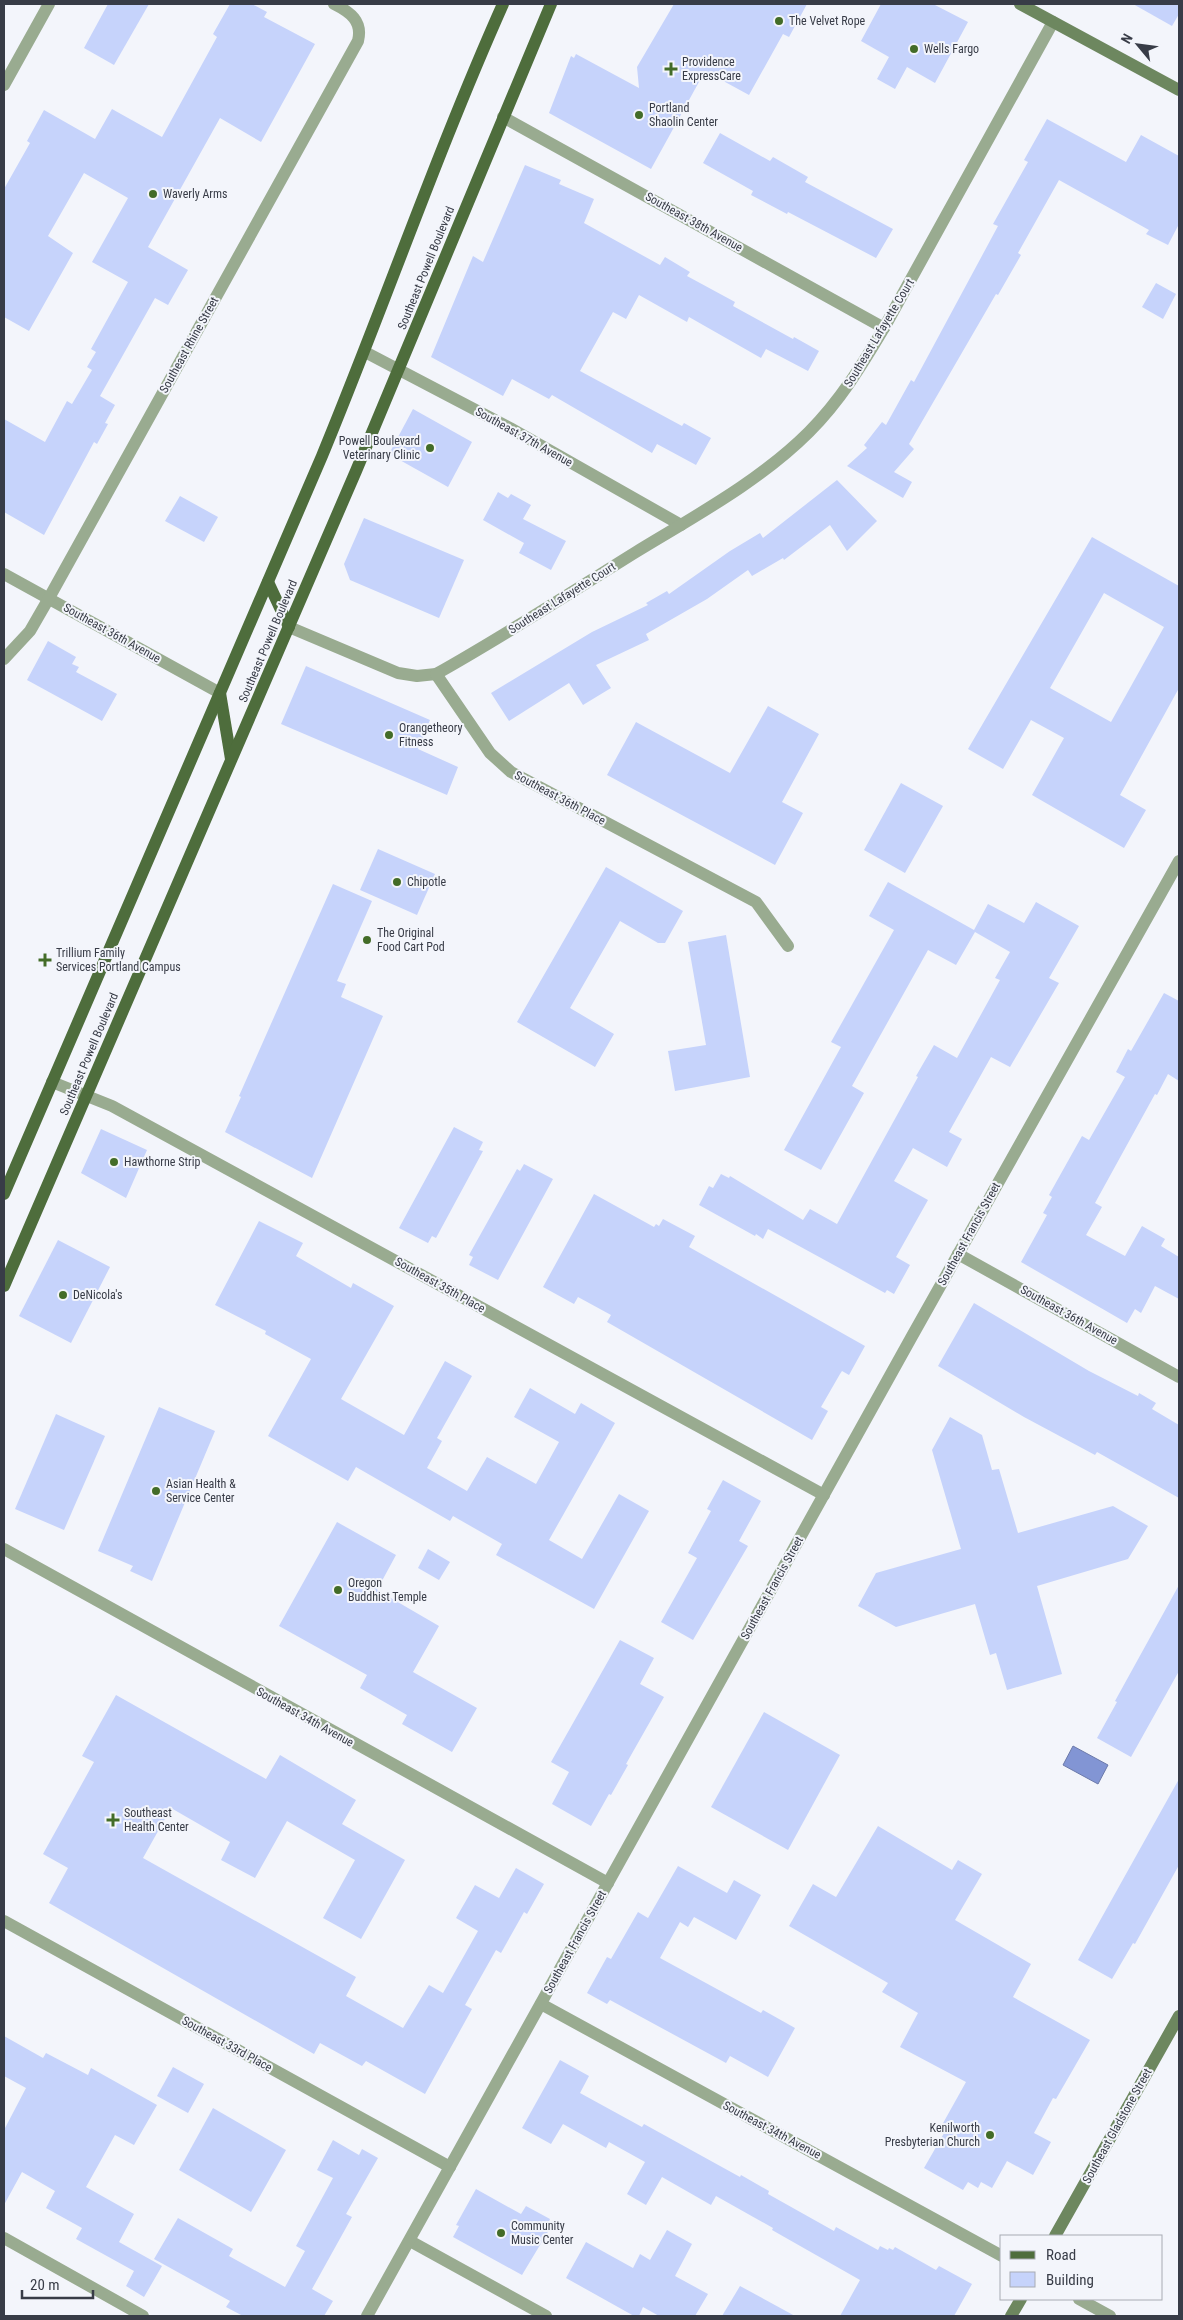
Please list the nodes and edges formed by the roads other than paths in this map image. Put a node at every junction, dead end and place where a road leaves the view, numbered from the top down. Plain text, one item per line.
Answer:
1 (49, 4) edge
2 (334, 4) edge
3 (503, 4) edge
4 (551, 4) edge
5 (1020, 4) edge
6 (1053, 22) junction
7 (4, 85) edge
8 (1179, 90) edge
9 (503, 117) junction
10 (884, 328) junction
11 (365, 352) junction
12 (399, 370) junction
13 (681, 525) junction
14 (4, 574) edge
15 (268, 582) junction
16 (49, 598) junction
17 (289, 627) junction
18 (4, 659) edge
19 (436, 674) junction
20 (220, 693) junction
21 (231, 760) junction
22 (1179, 861) edge
23 (788, 946) dead end
24 (52, 1082) junction
25 (86, 1096) junction
26 (4, 1194) edge
27 (958, 1254) junction
28 (4, 1286) edge
29 (1179, 1377) edge
30 (824, 1495) junction
31 (4, 1549) edge
32 (608, 1883) junction
33 (4, 1921) edge
34 (541, 2004) junction
35 (1177, 2023) edge
36 (450, 2167) junction
37 (1056, 2235) edge
38 (4, 2238) edge
39 (410, 2241) junction
40 (1000, 2255) edge
41 (1019, 2300) edge
42 (1081, 2300) edge
43 (143, 2316) edge
44 (367, 2316) edge
45 (546, 2316) edge
46 (1011, 2316) edge
47 (1110, 2316) edge

1 - 7 street
2 - 16 street, Southeast Rhine Street
3 - 11 main road, Southeast Powell Boulevard
4 - 9 main road, Southeast Powell Boulevard
5 - 6 street
6 - 8 street
6 - 10 street, Southeast Lafayette Court
9 - 10 street, Southeast 38th Avenue
9 - 12 main road, Southeast Powell Boulevard
10 - 13 street, Southeast Lafayette Court
11 - 12 street, Southeast 37th Avenue
11 - 15 main road, Southeast Powell Boulevard
12 - 13 street, Southeast 37th Avenue
12 - 17 main road, Southeast Powell Boulevard
13 - 19 street, Southeast Lafayette Court
14 - 16 street, Southeast 36th Avenue
15 - 17 main road
15 - 20 main road, Southeast Powell Boulevard
16 - 18 street, Southeast Rhine Street
16 - 20 street, Southeast 36th Avenue
17 - 19 street
17 - 21 main road, Southeast Powell Boulevard
19 - 23 street, Southeast 36th Place
20 - 21 main road
20 - 24 main road, Southeast Powell Boulevard
21 - 25 main road, Southeast Powell Boulevard
22 - 27 street, Southeast Francis Street
24 - 25 street, Southeast 35th Place
24 - 26 main road, Southeast Powell Boulevard
25 - 28 main road, Southeast Powell Boulevard
25 - 30 street, Southeast 35th Place
27 - 29 street, Southeast 36th Avenue
27 - 30 street, Southeast Francis Street
30 - 32 street, Southeast Francis Street
31 - 32 street, Southeast 34th Avenue
32 - 34 street, Southeast Francis Street
33 - 36 street, Southeast 33rd Place
34 - 36 street, Southeast Francis Street
34 - 40 street, Southeast 34th Avenue
35 - 37 street, Southeast Gladstone Street
36 - 39 street, Southeast Francis Street
38 - 43 street
39 - 44 street, Southeast Francis Street
39 - 45 street
41 - 46 street
42 - 47 street

